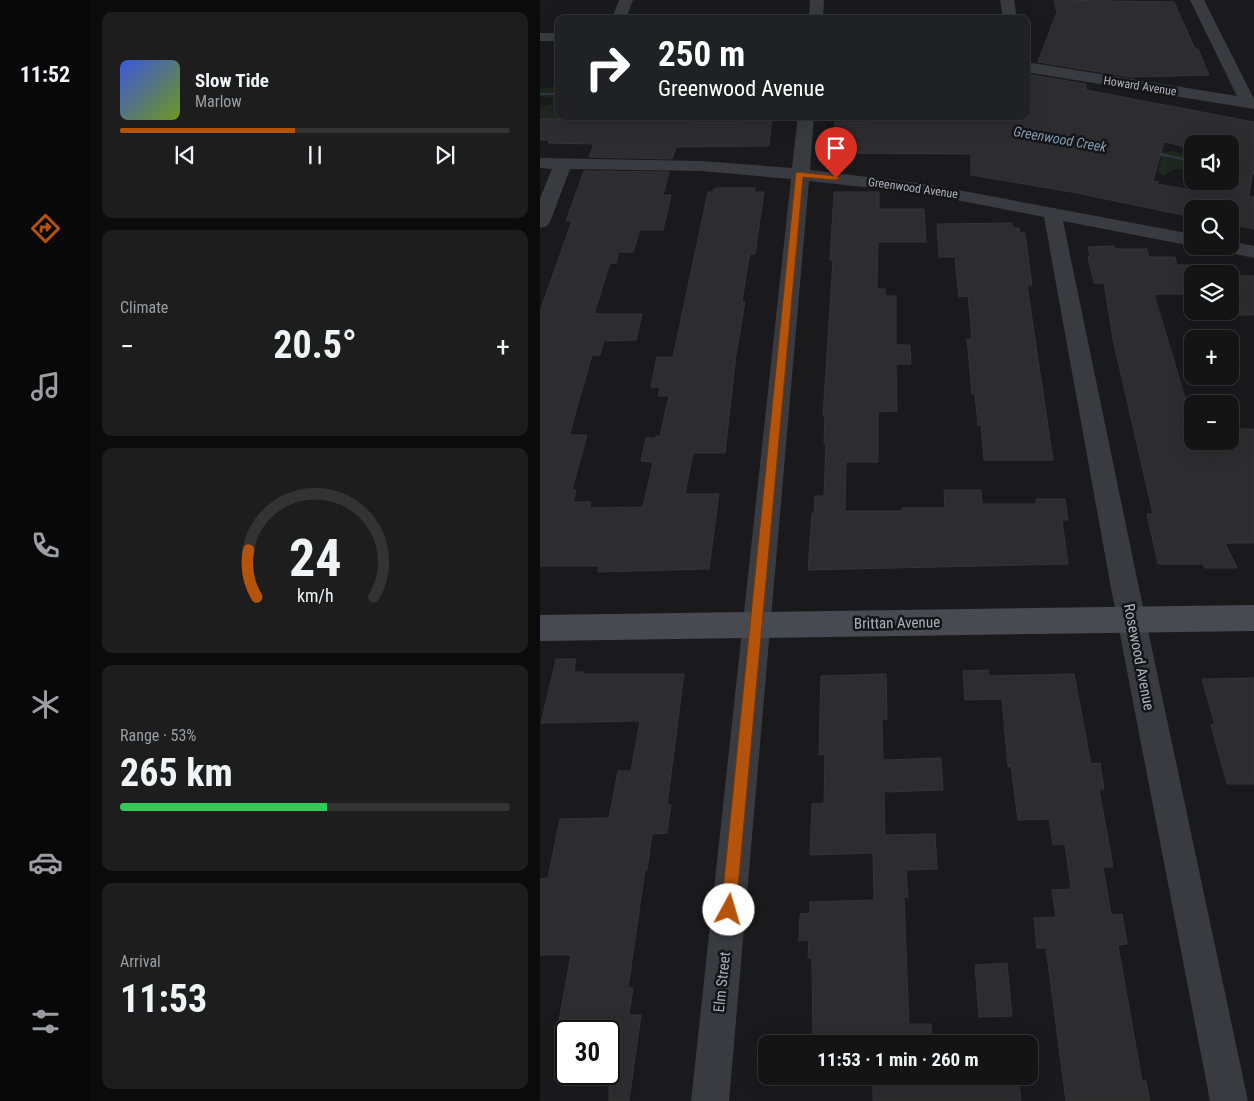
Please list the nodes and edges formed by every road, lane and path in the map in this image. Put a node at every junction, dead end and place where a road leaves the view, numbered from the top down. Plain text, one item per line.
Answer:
1 (626, 0) edge
2 (817, 0) edge
3 (1006, 0) edge
4 (1197, 0) edge
5 (620, 15) edge
6 (816, 15) edge
7 (1009, 15) edge
8 (540, 37) edge
9 (555, 37) edge
10 (1030, 68) edge
11 (1251, 104) edge
12 (806, 120) edge
13 (540, 162) edge
14 (563, 163) junction
15 (799, 174) junction
16 (1052, 212) junction
17 (540, 222) edge
18 (1184, 238) edge
19 (1239, 249) edge
20 (1254, 252) edge
21 (1254, 618) edge
22 (1132, 621) junction
23 (757, 624) junction
24 (540, 628) edge
25 (710, 1101) edge
26 (1229, 1101) edge

1 - 5 street
2 - 6 street
3 - 7 street
4 - 11 street
8 - 9 street
10 - 11 street, Howard Avenue
12 - 15 street, Elm Street
13 - 14 street, Greenwood Avenue
14 - 15 street, Greenwood Avenue
14 - 17 street
15 - 16 street, Greenwood Avenue
15 - 23 street, Elm Street
16 - 18 street, Greenwood Avenue
16 - 22 street, Rosewood Avenue
19 - 20 street
21 - 22 main road, Brittan Avenue
22 - 23 main road, Brittan Avenue
22 - 26 street, Rosewood Avenue
23 - 24 main road, Brittan Avenue
23 - 25 street, Elm Street

